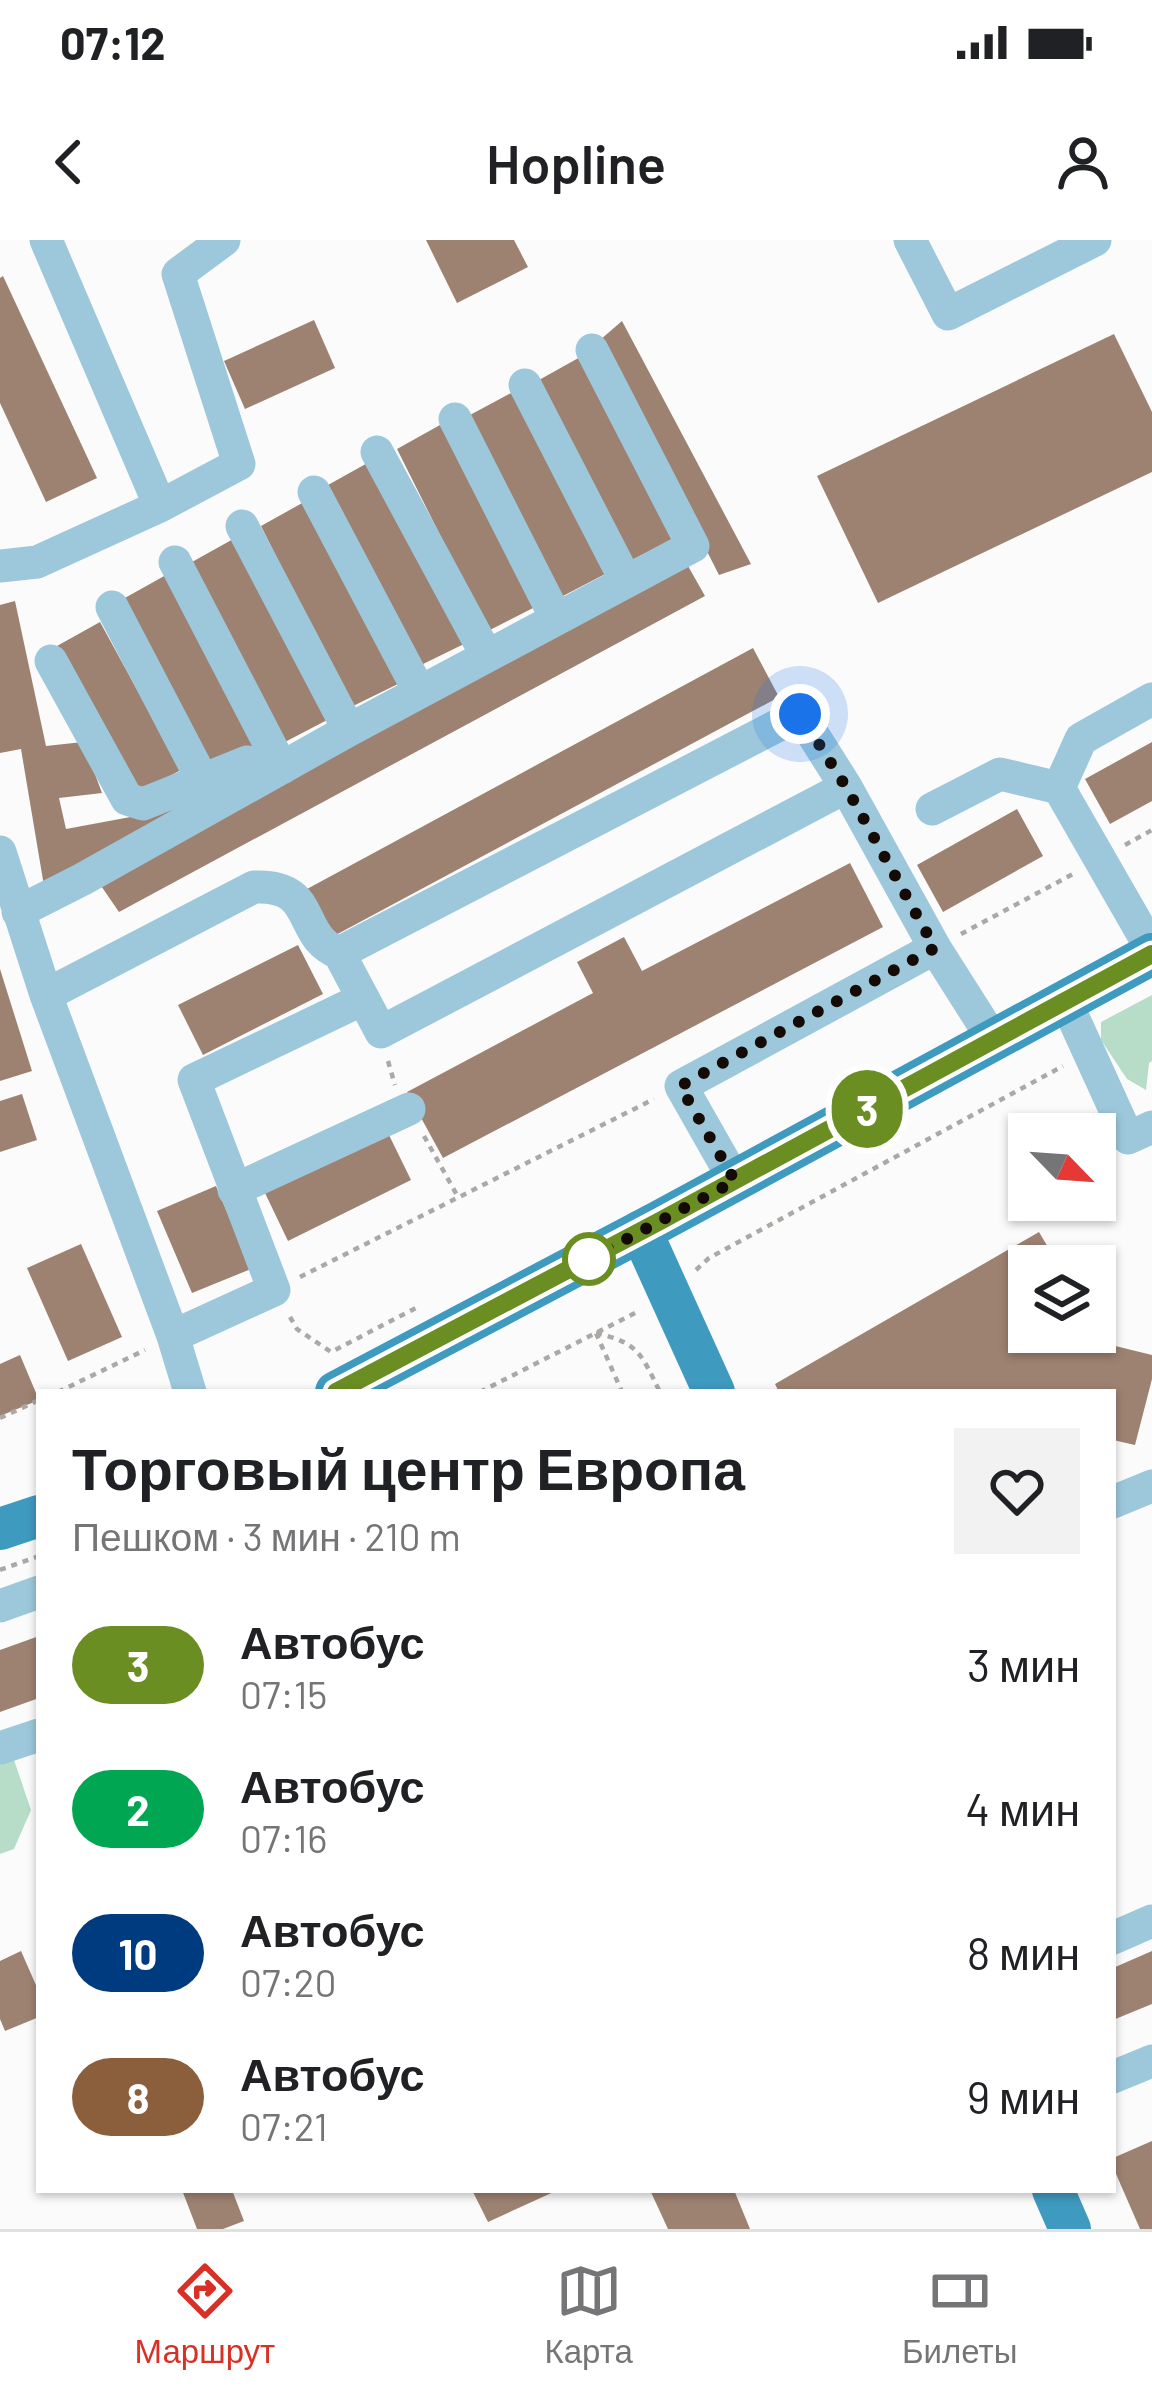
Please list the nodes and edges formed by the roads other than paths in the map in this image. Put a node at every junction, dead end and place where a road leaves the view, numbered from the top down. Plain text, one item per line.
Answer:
1 (46, 240) edge
2 (224, 240) edge
3 (910, 240) edge
4 (1095, 240) edge
5 (592, 350) dead end
6 (525, 385) dead end
7 (455, 419) dead end
8 (377, 452) dead end
9 (314, 492) dead end
10 (160, 506) junction
11 (242, 526) dead end
12 (176, 562) dead end
13 (0, 566) edge
14 (626, 581) junction
15 (112, 607) dead end
16 (556, 618) junction
17 (488, 656) junction
18 (51, 661) dead end
19 (419, 692) junction
20 (1152, 699) edge
21 (349, 730) junction
22 (281, 768) junction
23 (203, 781) junction
24 (846, 787) junction
25 (1059, 788) junction
26 (932, 808) dead end
27 (0, 852) edge
28 (18, 912) junction
29 (935, 948) junction
30 (1152, 952) edge
31 (339, 953) junction
32 (46, 995) junction
33 (363, 999) junction
34 (1066, 1002) junction
35 (994, 1041) junction
36 (409, 1109) dead end
37 (1152, 1127) edge
38 (735, 1181) junction
39 (234, 1190) junction
40 (641, 1231) junction
41 (173, 1336) junction
42 (711, 1385) edge
43 (189, 1389) edge
44 (341, 1389) edge
45 (1152, 1486) edge
46 (1116, 1501) edge
47 (36, 1517) edge
48 (0, 1529) edge
49 (36, 1593) edge
50 (0, 1606) edge
51 (36, 1736) edge
52 (0, 1748) edge
53 (1152, 1922) edge
54 (1116, 1937) edge
55 (1152, 2061) edge
56 (1116, 2076) edge
57 (1054, 2193) edge
58 (1070, 2229) edge

1 - 10 lane
2 - 10 lane
3 - 4 lane
5 - 14 lane
6 - 14 lane
7 - 16 lane
8 - 17 lane
9 - 19 lane
10 - 13 lane
11 - 21 lane
12 - 22 lane
14 - 16 lane
15 - 23 lane
16 - 17 lane
17 - 19 lane
18 - 23 lane
19 - 21 lane
20 - 25 lane
21 - 22 lane
22 - 23 lane
22 - 28 lane
24 - 29 lane
24 - 31 lane
24 - 33 lane
25 - 26 lane
25 - 30 lane
27 - 28 lane
28 - 32 lane
29 - 35 lane
29 - 38 lane
30 - 34 main road
31 - 32 lane
31 - 33 lane
32 - 41 lane
33 - 39 lane
34 - 35 main road
34 - 37 lane
35 - 38 main road
36 - 39 lane
38 - 40 main road
39 - 41 lane
40 - 42 main road
40 - 44 main road
41 - 43 lane
45 - 46 lane
47 - 48 main road
49 - 50 lane
51 - 52 lane
53 - 54 lane
55 - 56 lane
57 - 58 main road

